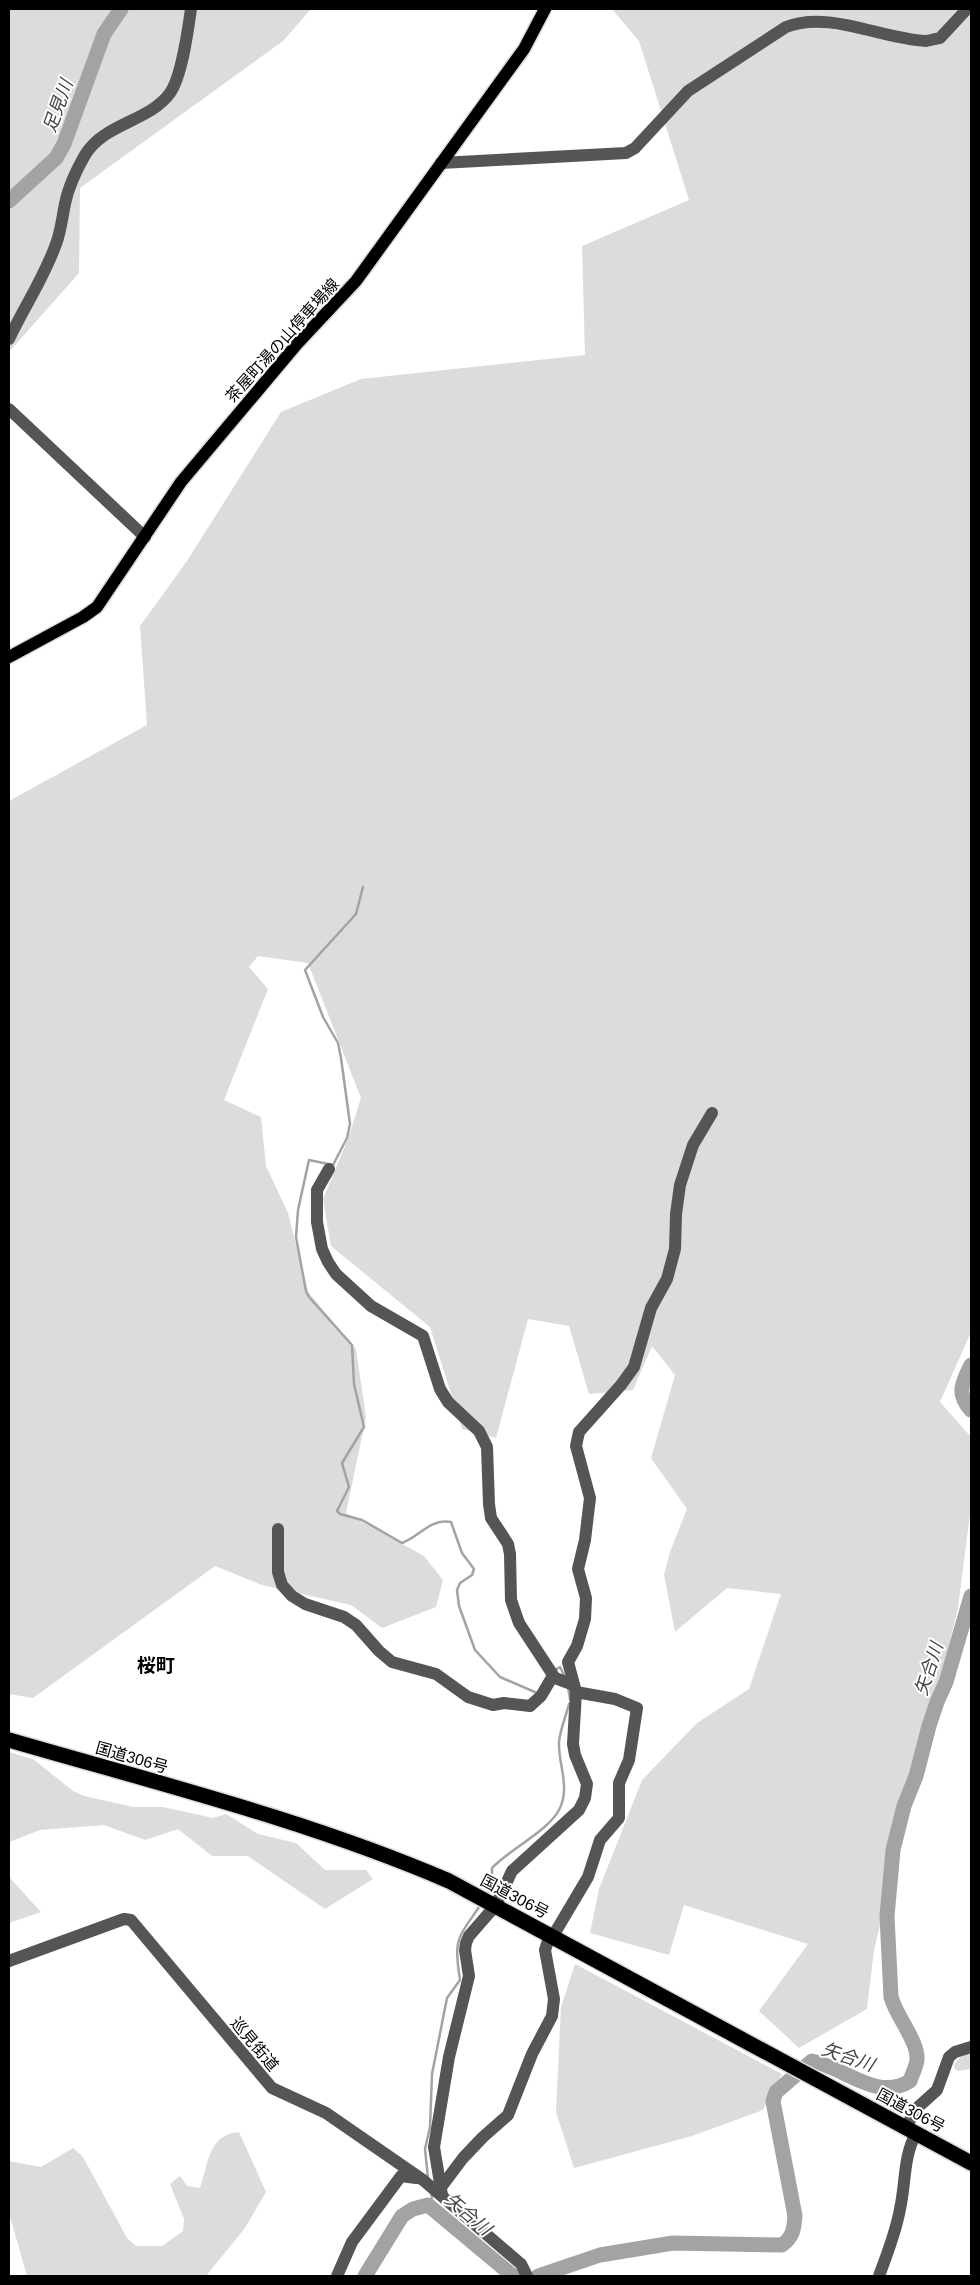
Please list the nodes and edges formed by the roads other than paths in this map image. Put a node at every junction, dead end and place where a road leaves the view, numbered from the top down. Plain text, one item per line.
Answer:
1 (191, 9) edge
2 (545, 9) edge
3 (968, 9) edge
4 (441, 163) junction
5 (9, 339) edge
6 (9, 409) edge
7 (145, 537) junction
8 (9, 656) edge
9 (712, 1113) dead end
10 (329, 1169) dead end
11 (278, 1529) dead end
12 (563, 1681) junction
13 (9, 1740) edge
14 (494, 1904) junction
15 (552, 1936) junction
16 (9, 1961) edge
17 (971, 2047) edge
18 (911, 2130) junction
19 (971, 2164) edge
20 (422, 2180) junction
21 (440, 2191) junction
22 (524, 2270) edge
23 (337, 2276) edge
24 (879, 2276) edge

1 - 5 street
2 - 4 main road, 茶屋町湯の山停車場線
3 - 4 street
4 - 7 main road, 茶屋町湯の山停車場線
6 - 7 street
7 - 8 main road, 茶屋町湯の山停車場線
9 - 12 street
10 - 12 street
11 - 12 street
12 - 14 street
12 - 15 street
13 - 14 highway, 国道306号
14 - 15 highway, 国道306号
14 - 21 street
15 - 18 highway, 国道306号
15 - 21 street
16 - 20 street, 巡見街道
17 - 18 street
18 - 19 highway, 国道306号
18 - 24 street
20 - 21 street, 巡見街道
20 - 23 street
21 - 22 street, 巡見街道

